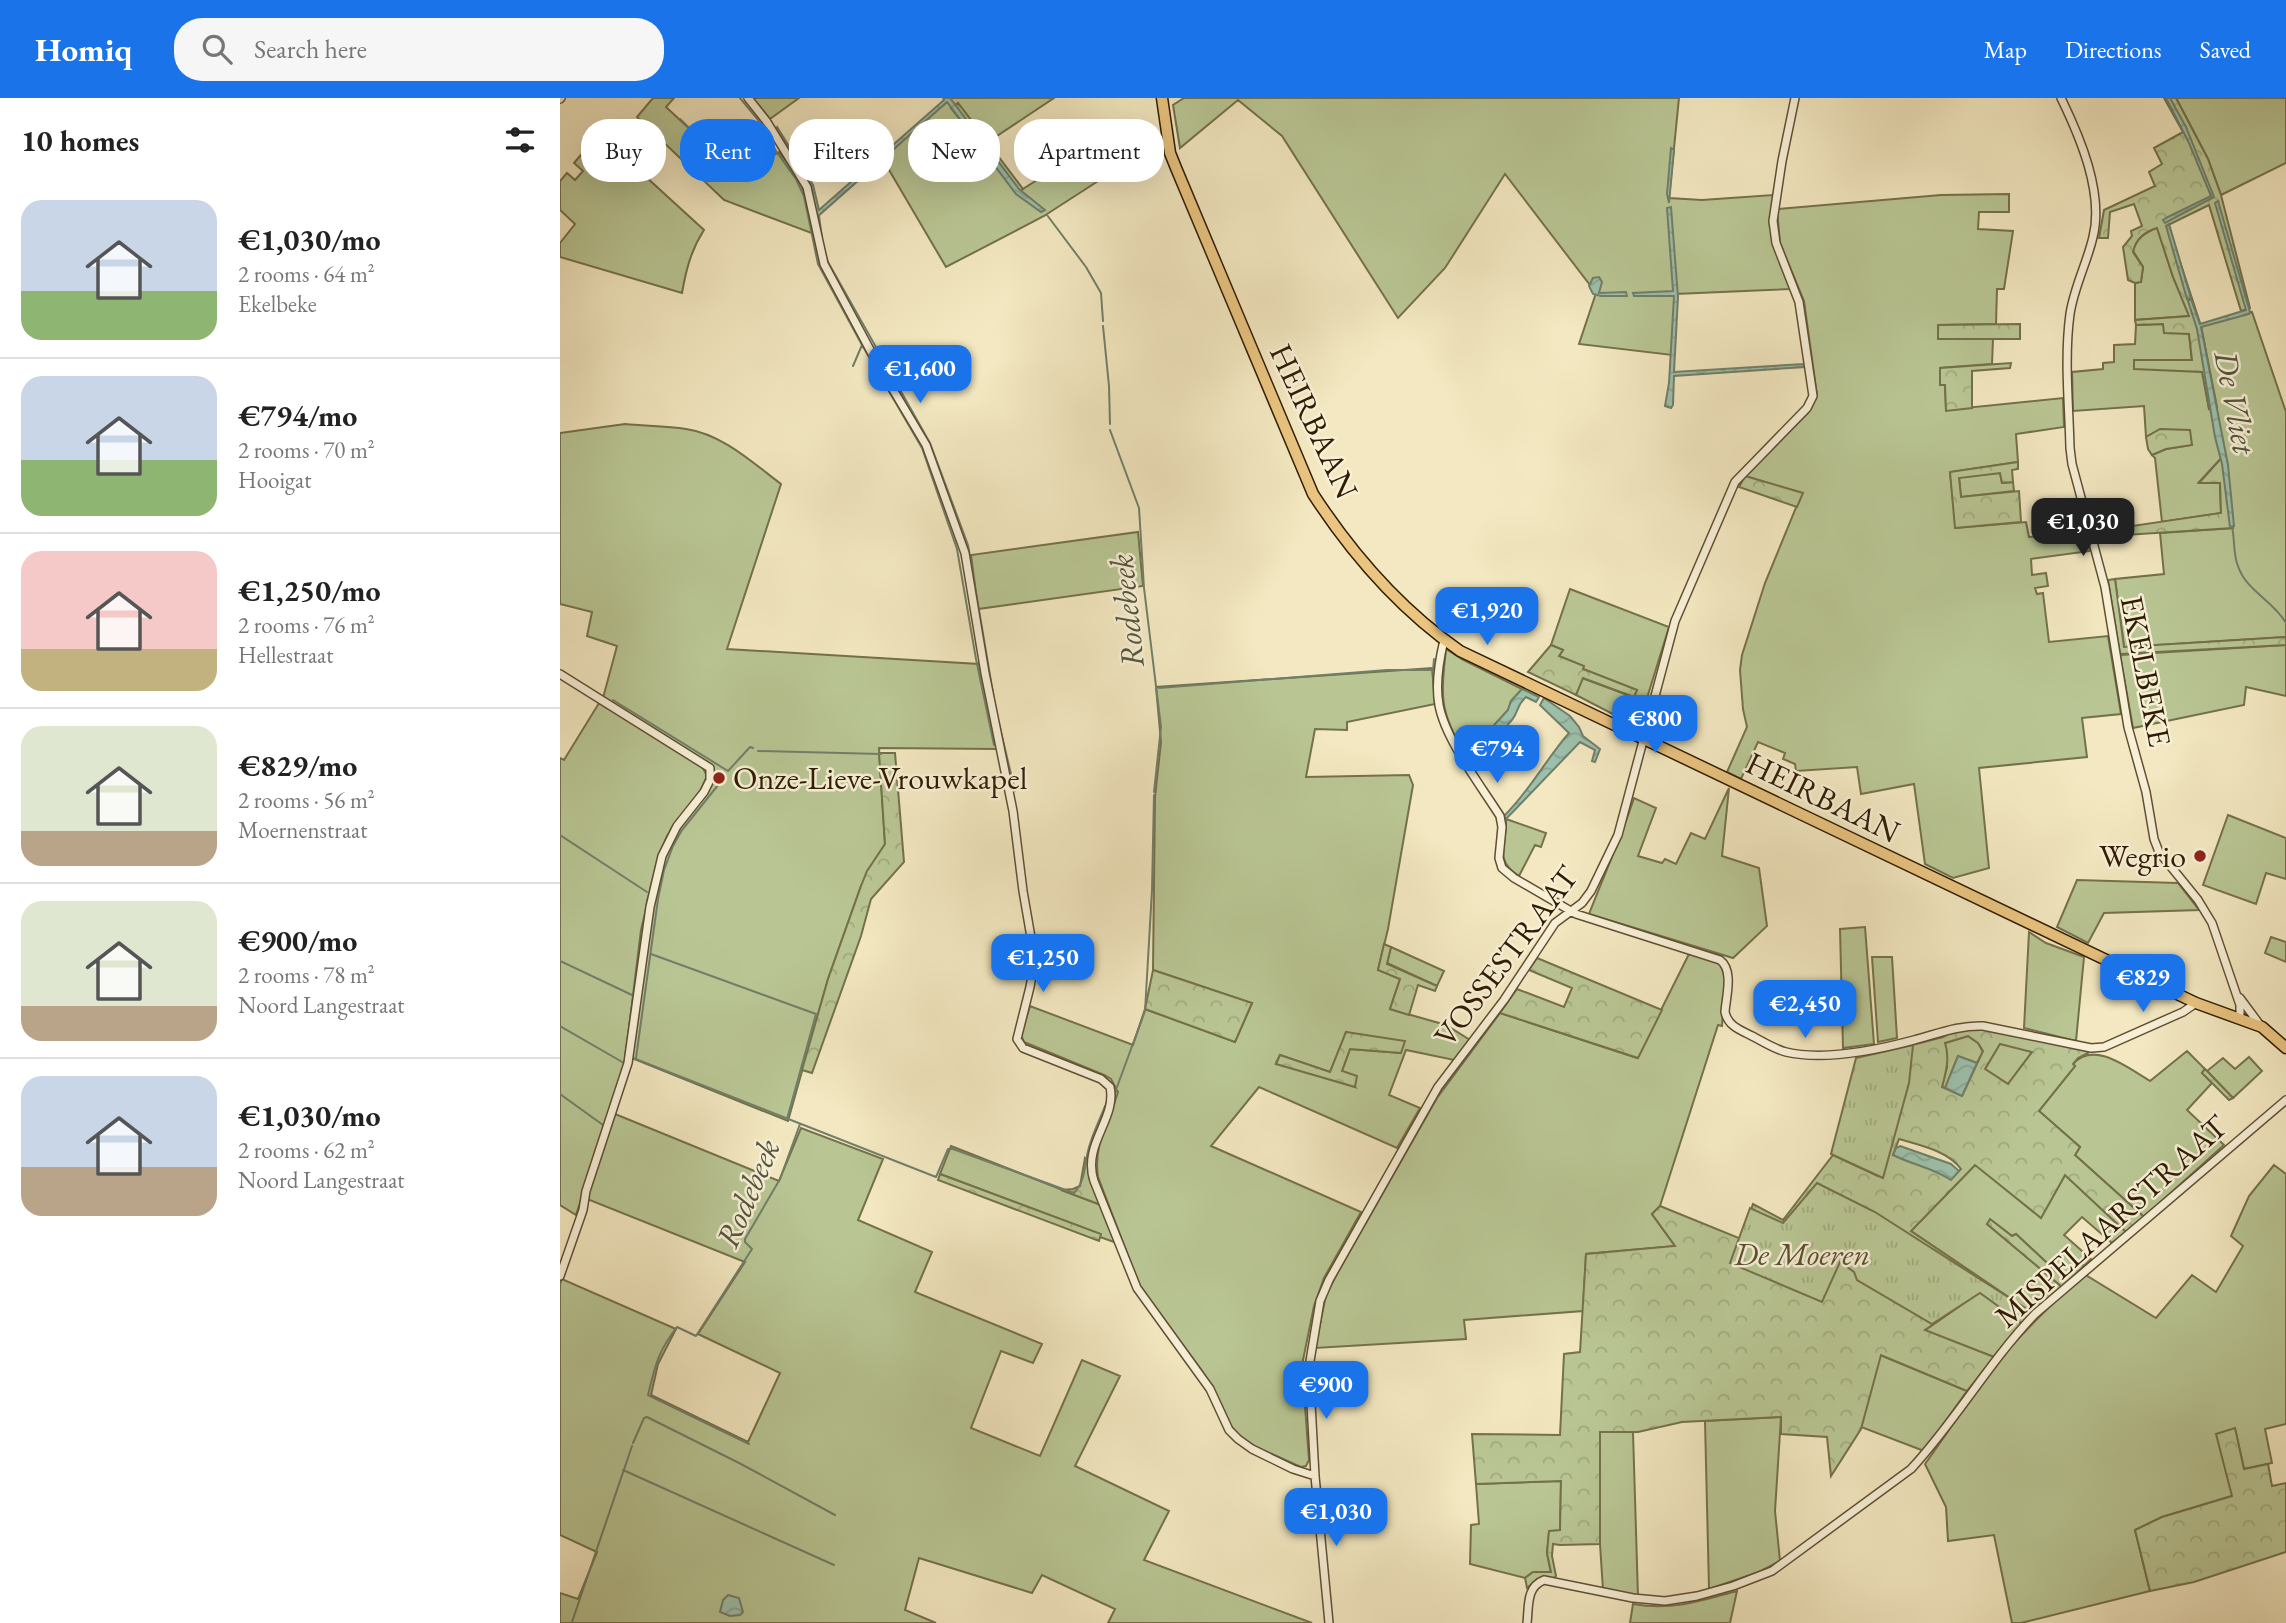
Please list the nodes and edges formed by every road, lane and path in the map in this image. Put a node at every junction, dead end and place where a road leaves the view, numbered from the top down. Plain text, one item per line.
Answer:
1 (748, 98) edge
2 (1162, 98) edge
3 (1795, 98) edge
4 (2061, 98) edge
5 (1444, 640) junction
6 (560, 674) edge
7 (1644, 740) junction
8 (1569, 911) junction
9 (2236, 992) junction
10 (2196, 1003) junction
11 (2237, 1018) junction
12 (2260, 1026) junction
13 (2286, 1048) edge
14 (2286, 1100) edge
15 (560, 1276) edge
16 (1315, 1476) junction
17 (1329, 1623) edge
18 (1527, 1623) edge

1 - 16 street
2 - 5 main road, HEIRBAAN
3 - 7 street, VOSSESTRAAT
4 - 9 street, EKELBEKE
5 - 7 main road, HEIRBAAN
5 - 8 street
6 - 15 street
7 - 8 street, VOSSESTRAAT
7 - 10 main road, HEIRBAAN
8 - 10 street
8 - 16 street, VOSSESTRAAT
9 - 11 street, EKELBEKE
9 - 12 street, EKELBEKE
10 - 11 main road, HEIRBAAN
11 - 12 main road, HEIRBAAN
12 - 13 main road, HEIRBAAN
14 - 18 street, MISPELAARSTRAAT
16 - 17 street, VOSSESTRAAT

